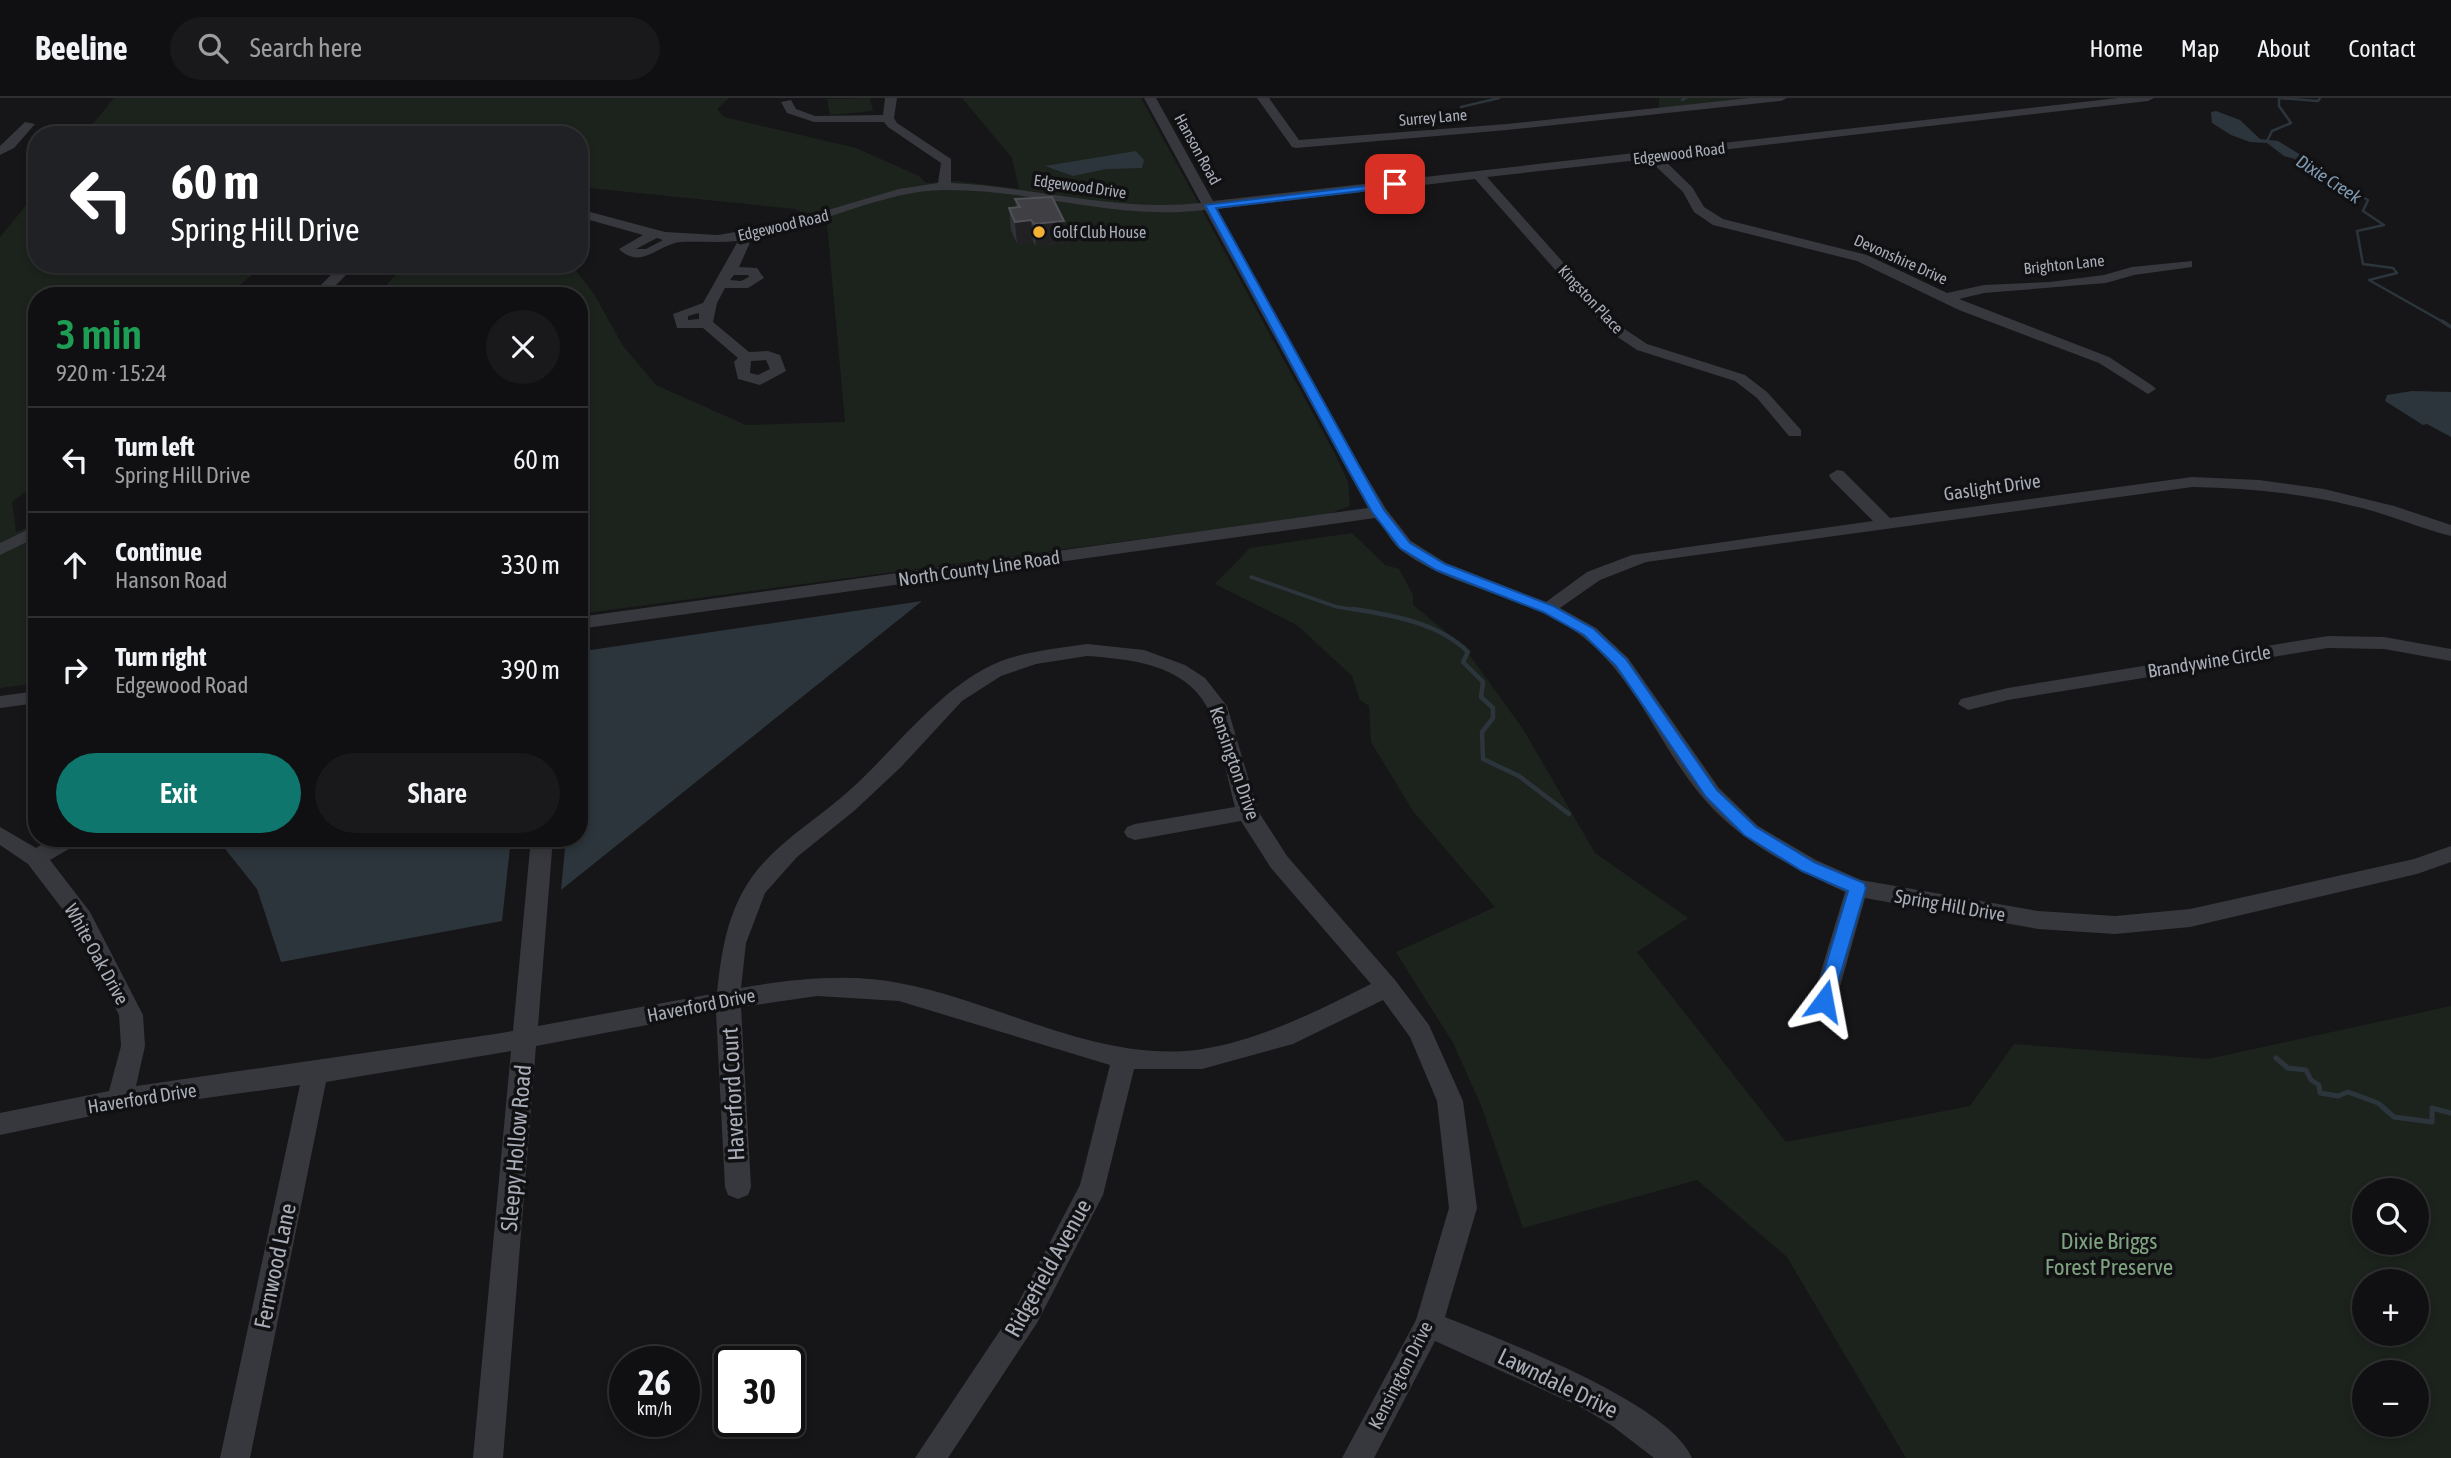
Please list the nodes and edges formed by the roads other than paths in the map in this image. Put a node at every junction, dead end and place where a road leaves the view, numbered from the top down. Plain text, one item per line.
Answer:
1 (891, 98) edge
2 (1150, 98) edge
3 (1264, 98) edge
4 (1781, 98) edge
5 (2148, 98) edge
6 (787, 102) dead end
7 (888, 118) junction
8 (29, 124) dead end
9 (0, 151) edge
10 (1652, 156) junction
11 (1478, 175) junction
12 (944, 186) junction
13 (1210, 205) junction
14 (588, 215) edge
15 (655, 234) junction
16 (746, 236) junction
17 (675, 238) junction
18 (2187, 264) dead end
19 (733, 271) junction
20 (341, 273) edge
21 (723, 284) junction
22 (326, 287) edge
23 (1945, 298) junction
24 (708, 306) junction
25 (706, 323) junction
26 (746, 357) dead end
27 (2148, 389) dead end
28 (1795, 433) dead end
29 (1837, 475) dead end
30 (1379, 512) junction
31 (1885, 523) junction
32 (2451, 531) edge
33 (28, 535) edge
34 (0, 550) edge
35 (1548, 609) junction
36 (588, 623) edge
37 (2451, 655) edge
38 (28, 698) edge
39 (0, 702) edge
40 (1968, 704) dead end
41 (1247, 812) junction
42 (1135, 832) dead end
43 (0, 835) edge
44 (55, 847) edge
45 (541, 847) edge
46 (2451, 854) edge
47 (36, 858) junction
48 (1857, 888) junction
49 (1387, 986) junction
50 (727, 1000) junction
51 (1824, 1001) dead end
52 (526, 1038) junction
53 (1124, 1059) junction
54 (314, 1073) junction
55 (120, 1099) junction
56 (0, 1124) edge
57 (738, 1187) dead end
58 (1429, 1324) junction
59 (235, 1458) edge
60 (488, 1458) edge
61 (930, 1458) edge
62 (1357, 1458) edge
63 (1677, 1458) edge

1 - 7 street
2 - 13 street, Hanson Road
3 - 4 street, Surrey Lane
5 - 10 street, Edgewood Road
6 - 7 street
7 - 12 street
8 - 9 street
10 - 11 street, Edgewood Road
10 - 23 street, Devonshire Drive
11 - 13 street, Edgewood Road
11 - 28 street, Kingston Place
12 - 13 street, Edgewood Drive
12 - 16 street, Edgewood Road
13 - 30 street, Hanson Road
14 - 15 street, Edgewood Road
15 - 17 street, Edgewood Road
15 - 17 street
16 - 17 street, Edgewood Road
16 - 19 street
18 - 23 street, Brighton Lane
19 - 21 street
19 - 21 street
20 - 22 street
21 - 24 street
23 - 27 street, Devonshire Drive
24 - 25 street
24 - 25 street
25 - 26 street
29 - 31 street
30 - 35 street, Spring Hill Drive
30 - 36 street, North County Line Road
31 - 32 street, Gaslight Drive
31 - 35 street, Gaslight Drive
33 - 34 street
35 - 48 street, Spring Hill Drive
37 - 40 street, Brandywine Circle
38 - 39 street
41 - 42 street
41 - 49 street, Kensington Drive
41 - 50 street, Kensington Drive
43 - 47 street, White Oak Drive
44 - 47 street
45 - 52 street, Sleepy Hollow Road
46 - 48 street, Spring Hill Drive
47 - 55 street, White Oak Drive
48 - 51 street
49 - 53 street, Haverford Drive
49 - 58 street, Kensington Drive
50 - 52 street, Haverford Drive
50 - 53 street, Haverford Drive
50 - 57 street, Haverford Court
52 - 54 street, Haverford Drive
52 - 60 street, Sleepy Hollow Road
53 - 61 street, Ridgefield Avenue
54 - 55 street, Haverford Drive
54 - 59 street, Fernwood Lane
55 - 56 street, Haverford Drive
58 - 62 street, Kensington Drive
58 - 63 street, Lawndale Drive

